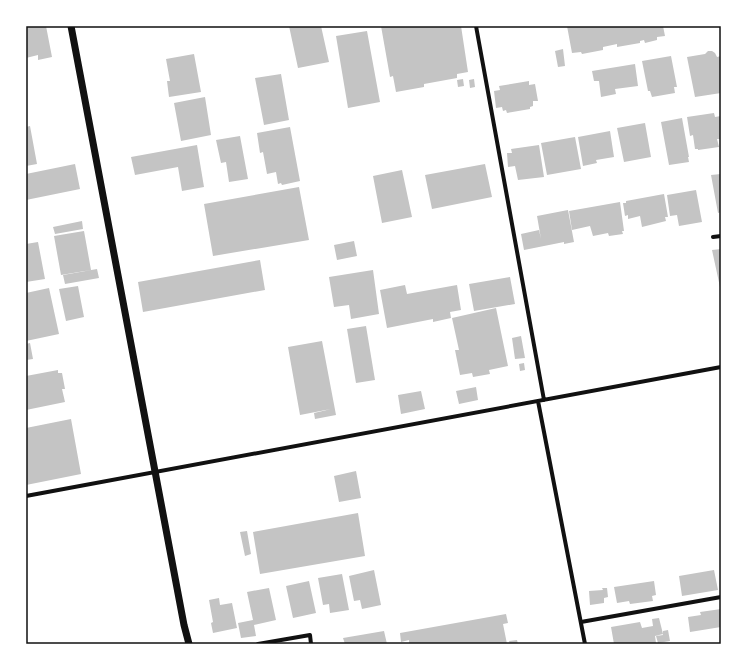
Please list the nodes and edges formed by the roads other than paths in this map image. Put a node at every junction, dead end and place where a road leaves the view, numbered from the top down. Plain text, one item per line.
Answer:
1 (71, 26) edge
2 (476, 26) edge
3 (721, 236) edge
4 (714, 237) dead end
5 (721, 367) edge
6 (544, 400) junction
7 (538, 401) junction
8 (155, 472) junction
9 (26, 496) edge
10 (721, 597) edge
11 (581, 622) junction
12 (189, 644) edge
13 (258, 644) edge
14 (312, 644) edge
15 (585, 644) edge

1 - 8 street
2 - 6 street
3 - 4 street
5 - 6 street
6 - 7 street
7 - 8 street
7 - 11 street
8 - 9 street
8 - 12 street
10 - 11 street
11 - 15 street
13 - 14 street

